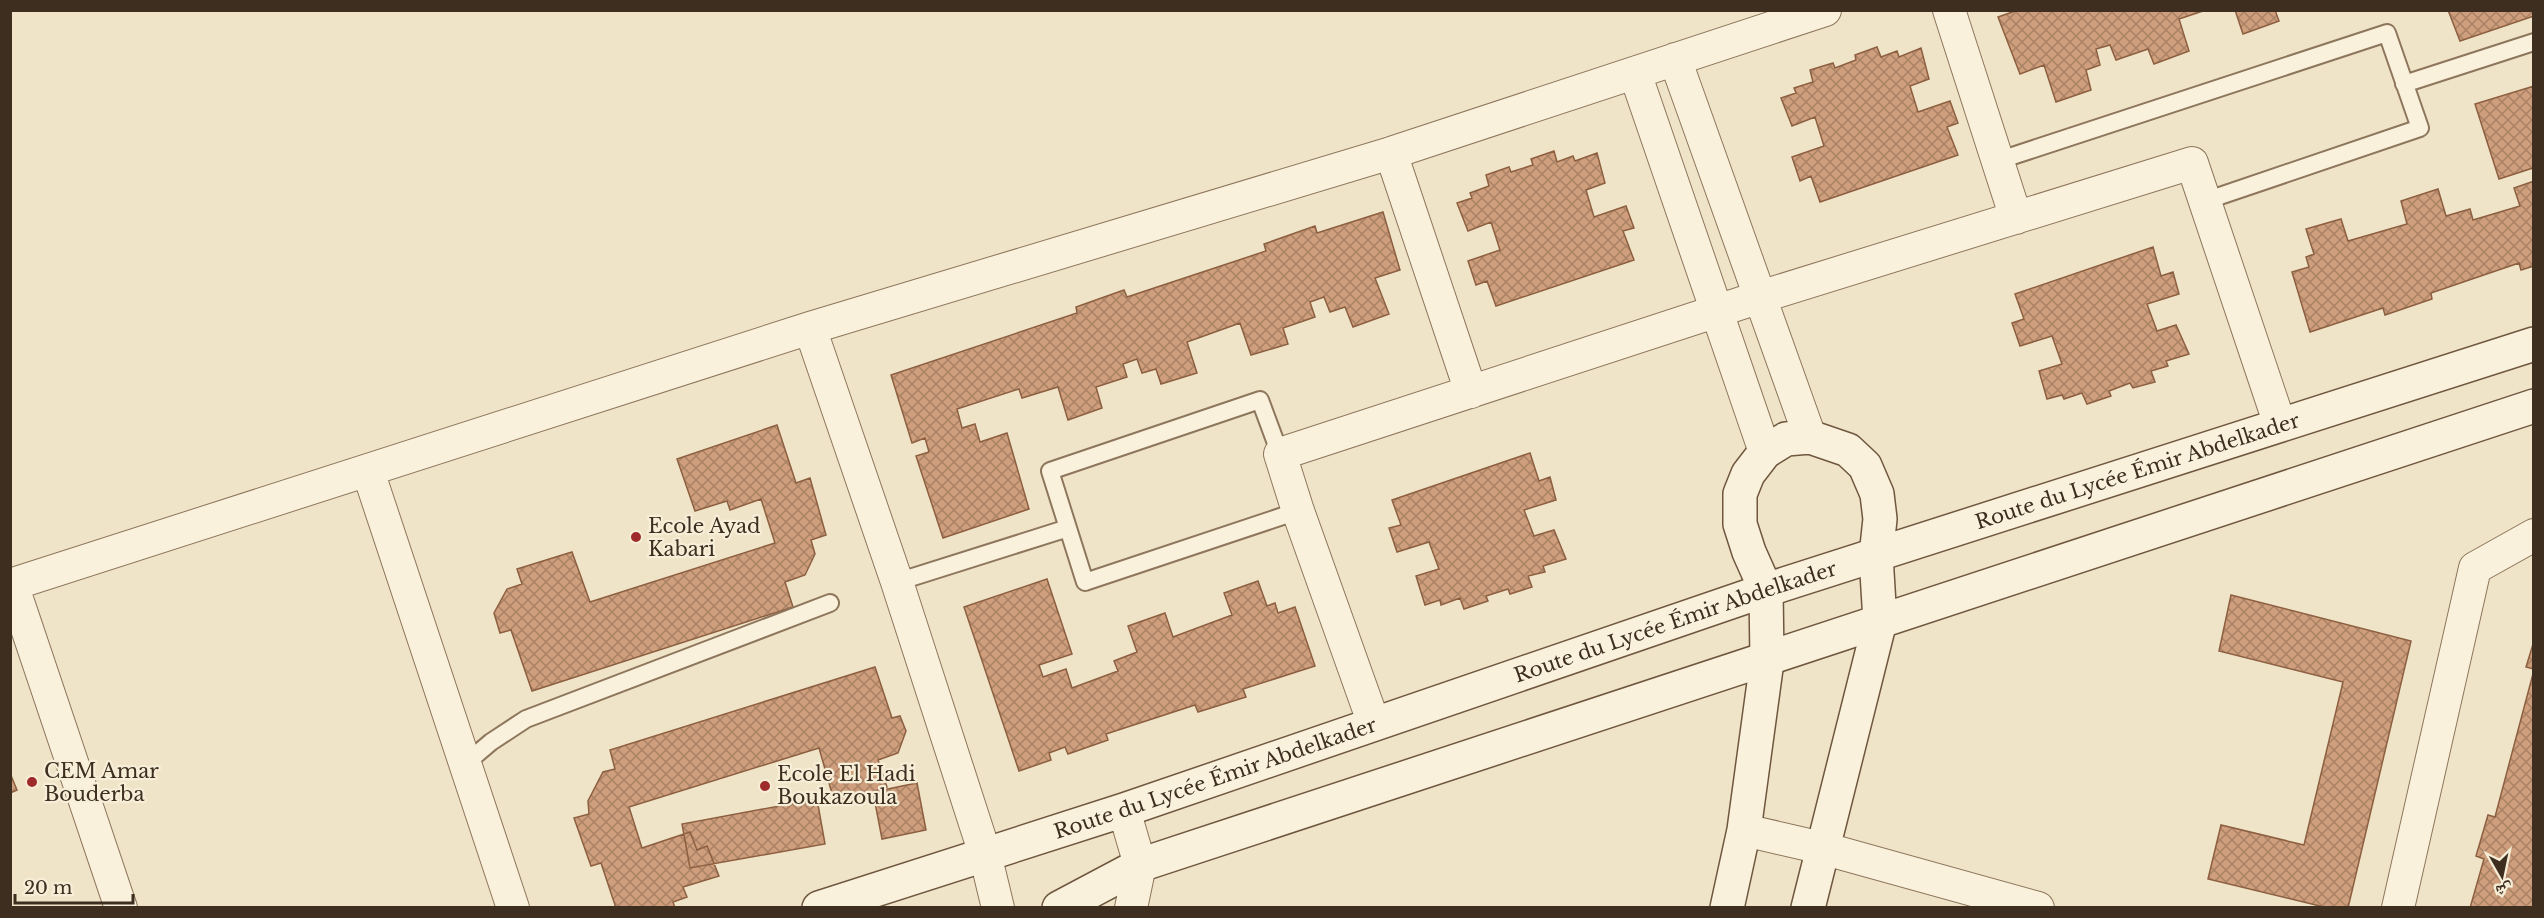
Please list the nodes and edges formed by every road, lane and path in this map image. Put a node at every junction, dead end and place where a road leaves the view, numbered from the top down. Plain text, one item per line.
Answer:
1 (1825, 10) edge
2 (1949, 10) edge
3 (2534, 42) edge
4 (1675, 59) junction
5 (1635, 73) junction
6 (2404, 84) junction
7 (1391, 153) junction
8 (1997, 161) junction
9 (2205, 201) junction
10 (2016, 218) junction
11 (1760, 297) junction
12 (1717, 313) junction
13 (810, 328) junction
14 (2534, 344) edge
15 (1471, 392) junction
16 (2534, 406) edge
17 (2280, 425) junction
18 (1810, 437) junction
19 (1765, 452) junction
20 (1280, 454) junction
21 (368, 471) junction
22 (1298, 511) junction
23 (1068, 528) junction
24 (2534, 535) edge
25 (1876, 556) junction
26 (897, 582) junction
27 (11, 584) edge
28 (1766, 591) junction
29 (830, 603) dead end
30 (1880, 621) junction
31 (1767, 661) junction
32 (1374, 724) junction
33 (465, 764) junction
34 (1125, 810) junction
35 (1744, 830) junction
36 (1822, 848) junction
37 (985, 854) junction
38 (1140, 866) junction
39 (2002, 903) edge
40 (121, 908) edge
41 (513, 908) edge
42 (819, 908) edge
43 (998, 908) edge
44 (1059, 908) edge
45 (1131, 908) edge
46 (1727, 908) edge
47 (1808, 908) edge
48 (2038, 908) edge
49 (2398, 908) edge

1 - 4 street
2 - 8 street
3 - 6 lane
4 - 5 street
4 - 11 street
5 - 7 street
5 - 12 street
6 - 8 lane
6 - 9 lane
7 - 13 street
7 - 15 street
8 - 10 street
9 - 10 street
9 - 17 street
10 - 11 street
11 - 12 street
11 - 18 street
12 - 15 street
12 - 19 street
13 - 21 street
13 - 26 street
14 - 17 street, Route du Lycée Émir Abdelkader
15 - 20 street
16 - 30 street
17 - 25 street, Route du Lycée Émir Abdelkader
18 - 19 street
18 - 25 street
19 - 28 street
20 - 22 street
20 - 23 lane
21 - 27 street
21 - 33 street
22 - 23 lane
22 - 32 street
23 - 26 lane
24 - 49 street
25 - 28 street, Route du Lycée Émir Abdelkader
25 - 30 street
26 - 37 street
27 - 40 street
28 - 31 street
28 - 32 street, Route du Lycée Émir Abdelkader
29 - 33 lane
30 - 31 street
30 - 36 street
31 - 35 street
31 - 38 street
32 - 34 street, Route du Lycée Émir Abdelkader
33 - 41 street
34 - 37 street, Route du Lycée Émir Abdelkader
34 - 38 street
35 - 36 street
35 - 46 street
36 - 39 street
36 - 47 street
37 - 42 street, Route du Lycée Émir Abdelkader
37 - 43 street
38 - 44 street
38 - 45 street
39 - 48 street

